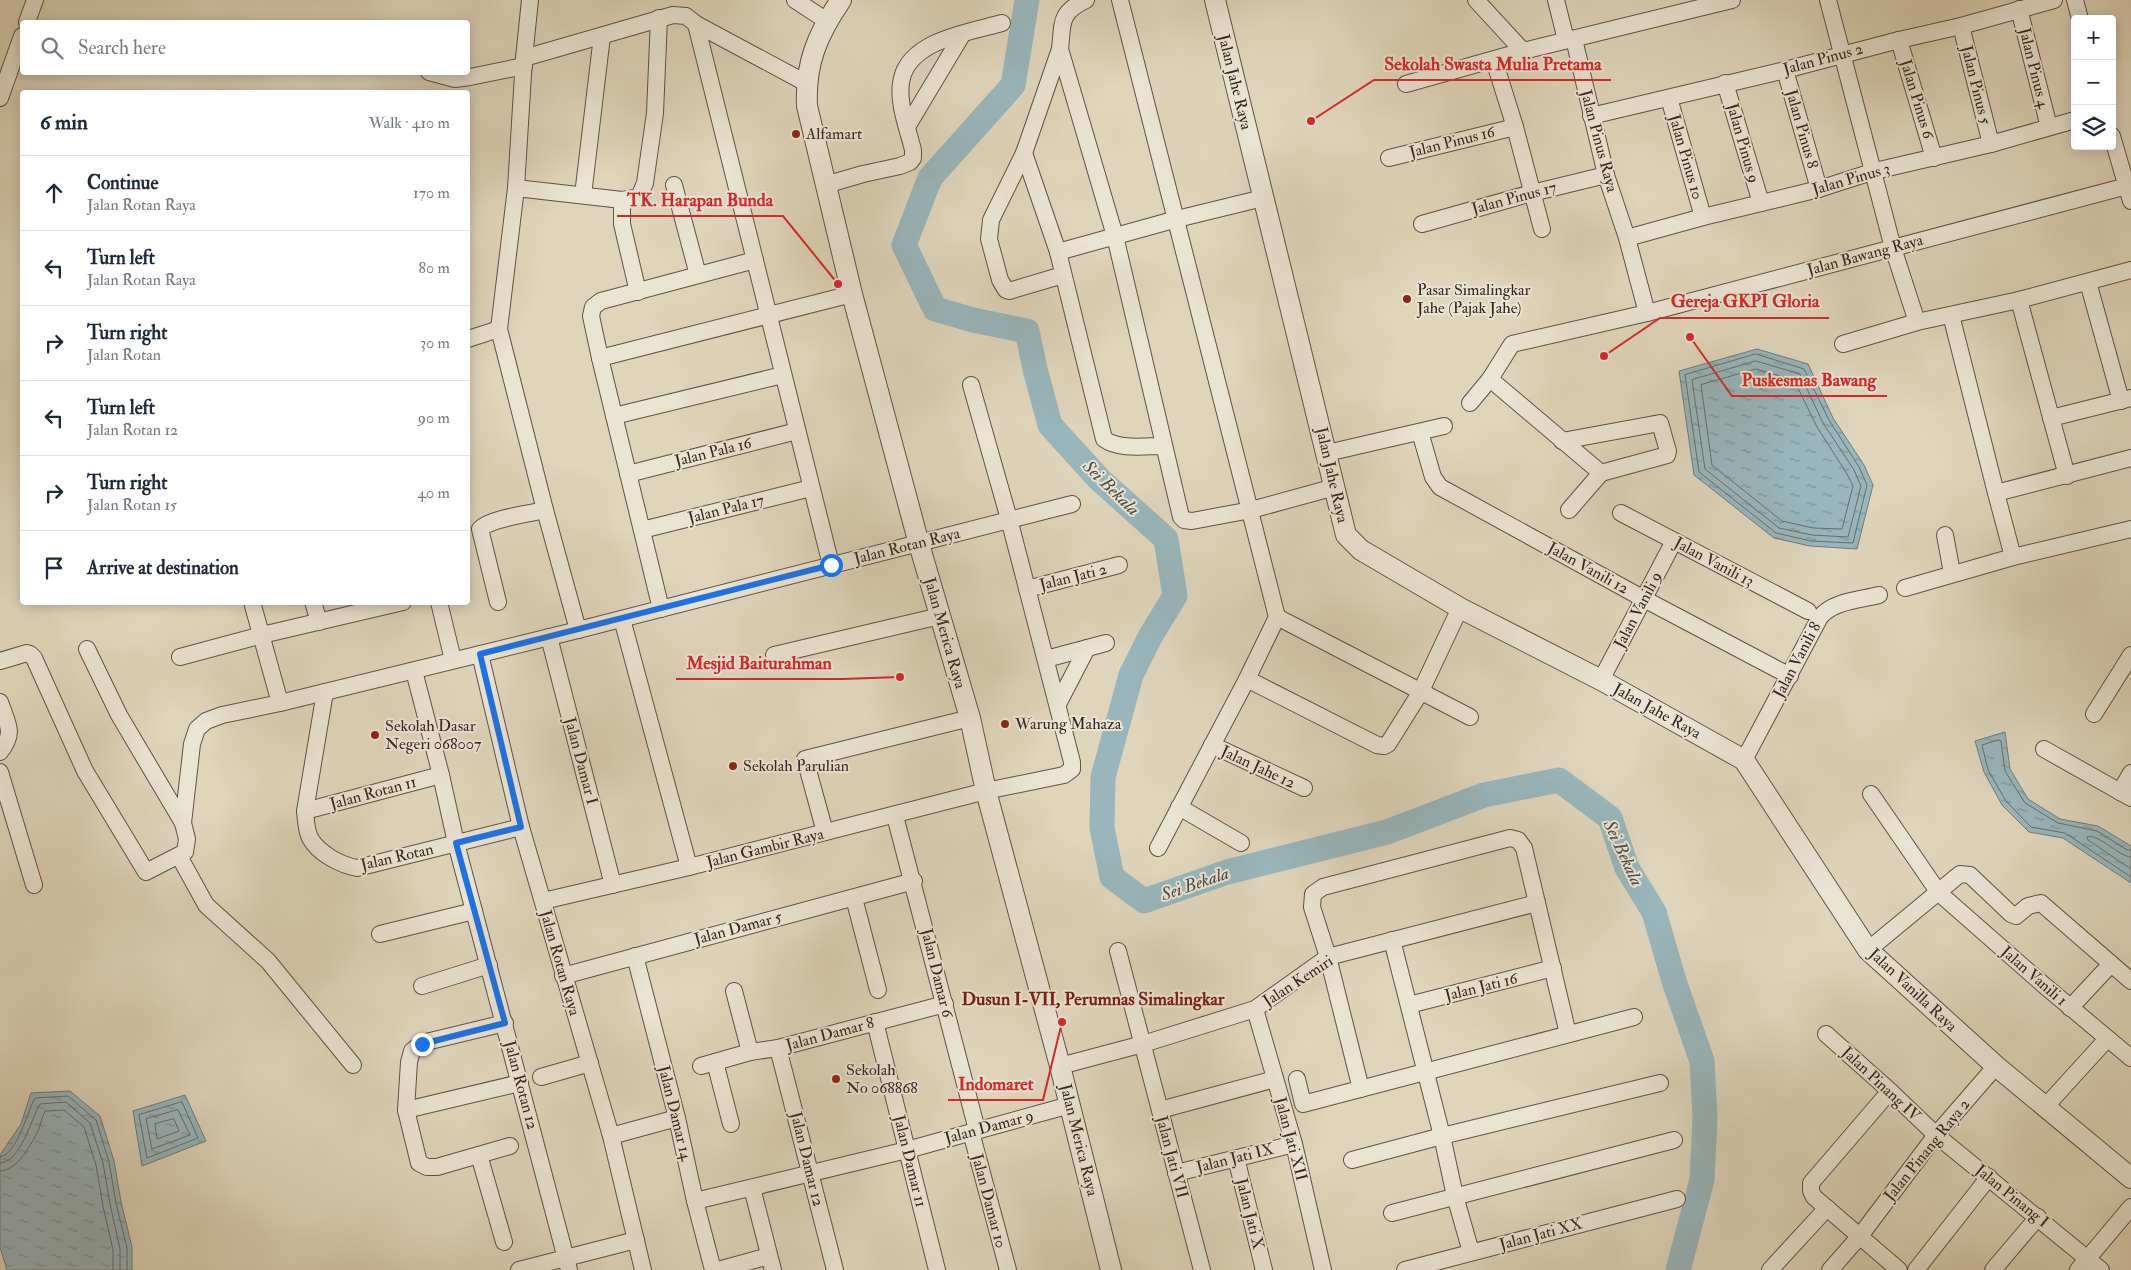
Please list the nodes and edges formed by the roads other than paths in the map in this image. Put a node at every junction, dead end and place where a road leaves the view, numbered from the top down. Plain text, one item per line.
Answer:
1 (36, 0) edge
2 (530, 0) edge
3 (795, 0) edge
4 (841, 0) edge
5 (1086, 0) edge
6 (1120, 0) edge
7 (1215, 0) edge
8 (1476, 0) edge
9 (1556, 0) edge
10 (1732, 0) edge
11 (1828, 0) edge
12 (2054, 0) edge
13 (2075, 0) edge
14 (2019, 9) junction
15 (2079, 15) edge
16 (659, 18) junction
17 (28, 20) edge
18 (827, 21) junction
19 (1002, 23) dead end
20 (696, 24) junction
21 (1961, 26) junction
22 (962, 35) junction
23 (602, 36) junction
24 (1570, 40) junction
25 (1899, 40) junction
26 (20, 42) edge
27 (1060, 49) junction
28 (1522, 51) junction
29 (1842, 54) junction
30 (1494, 60) junction
31 (524, 62) junction
32 (1785, 70) junction
33 (434, 75) edge
34 (1725, 83) junction
35 (806, 84) junction
36 (1406, 84) dead end
37 (454, 86) edge
38 (0, 98) edge
39 (1669, 98) junction
40 (1592, 116) junction
41 (2071, 121) edge
42 (907, 127) junction
43 (1515, 127) junction
44 (2049, 127) junction
45 (1991, 144) junction
46 (2116, 148) edge
47 (1024, 153) junction
48 (1389, 158) dead end
49 (1934, 158) junction
50 (1875, 171) junction
51 (1606, 175) junction
52 (674, 185) dead end
53 (825, 185) junction
54 (516, 188) junction
55 (1819, 189) junction
56 (2130, 191) edge
57 (1532, 193) junction
58 (583, 195) junction
59 (1263, 198) junction
60 (622, 200) junction
61 (1761, 203) junction
62 (1703, 217) junction
63 (1177, 219) junction
64 (1422, 224) dead end
65 (1542, 229) dead end
66 (1116, 236) junction
67 (1627, 238) junction
68 (1893, 248) junction
69 (1058, 252) junction
70 (755, 260) junction
71 (2131, 270) edge
72 (1063, 275) junction
73 (698, 276) junction
74 (2088, 282) junction
75 (638, 292) junction
76 (852, 294) junction
77 (2019, 300) junction
78 (1647, 313) junction
79 (1951, 315) junction
80 (768, 316) junction
81 (1917, 322) junction
82 (499, 329) junction
83 (470, 338) edge
84 (1843, 344) dead end
85 (600, 358) junction
86 (783, 374) junction
87 (1490, 380) junction
88 (971, 385) dead end
89 (2126, 400) edge
90 (1470, 403) dead end
91 (614, 416) junction
92 (2051, 418) junction
93 (1444, 426) dead end
94 (797, 431) junction
95 (1420, 432) junction
96 (1562, 441) junction
97 (1164, 446) junction
98 (1327, 454) junction
99 (2131, 458) edge
100 (1601, 473) junction
101 (628, 474) junction
102 (2066, 476) junction
103 (1335, 487) junction
104 (811, 488) junction
105 (1996, 493) junction
106 (1072, 504) dead end
107 (545, 510) junction
108 (1251, 510) junction
109 (1569, 510) dead end
110 (1621, 513) dead end
111 (1009, 519) junction
112 (2131, 529) edge
113 (642, 530) junction
114 (1945, 535) dead end
115 (1674, 541) junction
116 (919, 544) junction
117 (2012, 557) junction
118 (831, 565) junction
119 (1119, 565) dead end
120 (1952, 574) junction
121 (1027, 588) junction
122 (1905, 588) dead end
123 (1879, 595) dead end
124 (1644, 599) junction
125 (498, 602) dead end
126 (253, 605) edge
127 (314, 605) edge
128 (439, 605) edge
129 (378, 606) edge
130 (1460, 608) junction
131 (661, 609) junction
132 (1808, 611) dead end
133 (940, 616) junction
134 (1276, 617) junction
135 (622, 619) junction
136 (319, 622) junction
137 (578, 630) junction
138 (262, 635) junction
139 (549, 637) junction
140 (1106, 643) dead end
141 (1087, 648) junction
142 (87, 649) dead end
143 (480, 654) junction
144 (774, 655) dead end
145 (2131, 655) edge
146 (180, 657) dead end
147 (1046, 659) junction
148 (453, 660) junction
149 (0, 661) edge
150 (414, 671) junction
151 (1790, 676) junction
152 (1247, 679) junction
153 (1601, 680) junction
154 (325, 692) junction
155 (1420, 692) junction
156 (0, 702) edge
157 (280, 703) junction
158 (1058, 704) junction
159 (2094, 714) dead end
160 (1470, 717) dead end
161 (970, 718) junction
162 (1212, 745) junction
163 (2044, 748) dead end
164 (0, 752) edge
165 (1744, 760) junction
166 (0, 772) edge
167 (2131, 773) edge
168 (441, 775) junction
169 (1304, 788) dead end
170 (986, 791) junction
171 (1871, 794) dead end
172 (2125, 795) edge
173 (1179, 807) junction
174 (305, 811) junction
175 (895, 816) junction
176 (183, 824) junction
177 (521, 827) junction
178 (825, 832) junction
179 (1241, 842) dead end
180 (456, 843) junction
181 (1158, 848) dead end
182 (179, 856) junction
183 (689, 867) junction
184 (914, 881) junction
185 (613, 884) junction
186 (34, 885) dead end
187 (1939, 893) junction
188 (854, 898) junction
189 (543, 902) junction
190 (1537, 903) junction
191 (474, 911) junction
192 (380, 934) dead end
193 (1392, 940) junction
194 (1868, 950) junction
195 (1118, 951) dead end
196 (635, 956) junction
197 (1328, 957) junction
198 (489, 964) junction
199 (2111, 964) junction
200 (1553, 968) junction
201 (563, 976) junction
202 (2131, 981) edge
203 (422, 986) dead end
204 (878, 990) dead end
205 (734, 991) dead end
206 (945, 1004) junction
207 (1409, 1006) junction
208 (2070, 1008) junction
209 (1255, 1009) junction
210 (1634, 1017) dead end
211 (875, 1022) junction
212 (505, 1023) junction
213 (1568, 1034) junction
214 (1826, 1034) dead end
215 (2107, 1039) junction
216 (1144, 1044) junction
217 (778, 1048) junction
218 (750, 1052) junction
219 (2131, 1058) edge
220 (590, 1063) junction
221 (353, 1065) dead end
222 (1060, 1066) junction
223 (1996, 1066) junction
224 (1426, 1071) junction
225 (541, 1077) dead end
226 (1275, 1079) junction
227 (1297, 1080) dead end
228 (520, 1083) junction
229 (1660, 1083) dead end
230 (1361, 1089) junction
231 (1890, 1091) junction
232 (1070, 1105) junction
233 (2046, 1106) junction
234 (406, 1110) junction
235 (1160, 1110) junction
236 (677, 1118) junction
237 (731, 1124) dead end
238 (974, 1131) junction
239 (1936, 1135) junction
240 (611, 1136) junction
241 (1442, 1136) junction
242 (1674, 1140) dead end
243 (1294, 1144) junction
244 (510, 1146) dead end
245 (907, 1150) junction
246 (479, 1155) junction
247 (1236, 1158) junction
248 (1352, 1160) dead end
249 (1176, 1173) junction
250 (811, 1174) junction
251 (1989, 1177) junction
252 (2131, 1178) edge
253 (752, 1188) junction
254 (1455, 1196) junction
255 (1677, 1199) dead end
256 (695, 1201) junction
257 (2131, 1207) edge
258 (1827, 1208) junction
259 (1392, 1213) dead end
260 (2038, 1217) junction
261 (1860, 1236) junction
262 (636, 1240) junction
263 (504, 1242) dead end
264 (1471, 1252) junction
265 (771, 1263) edge
266 (2083, 1264) edge
267 (567, 1265) edge
268 (519, 1270) edge
269 (643, 1270) edge
270 (713, 1270) edge
271 (718, 1270) edge
272 (835, 1270) edge
273 (937, 1270) edge
274 (1008, 1270) edge
275 (1111, 1270) edge
276 (1202, 1270) edge
277 (1264, 1270) edge
278 (1323, 1270) edge
279 (1405, 1270) edge
280 (1770, 1270) edge
281 (1830, 1270) edge
282 (1898, 1270) edge
283 (1916, 1270) edge
284 (1993, 1270) edge
285 (2101, 1270) edge

1 - 17 street
2 - 31 street
3 - 18 street
4 - 18 street, Jalan Merica Raya
5 - 27 street
6 - 63 street
7 - 59 street, Jalan Jahe Raya
8 - 28 street
9 - 24 street, Jalan Pinus Raya
10 - 24 street
11 - 29 street
12 - 14 street, Jalan Pinus 2
13 - 15 street
14 - 21 street, Jalan Pinus 2
14 - 44 street, Jalan Pinus 4
16 - 20 street
16 - 23 street
16 - 60 street
18 - 35 street, Jalan Merica Raya
19 - 22 street
20 - 35 street
20 - 70 street
21 - 25 street, Jalan Pinus 2
21 - 45 street, Jalan Pinus 5
22 - 42 street
22 - 42 street
23 - 31 street
23 - 58 street
24 - 28 street
24 - 40 street, Jalan Pinus Raya
25 - 29 street, Jalan Pinus 2
25 - 49 street, Jalan Pinus 6
26 - 38 street
27 - 47 street
27 - 66 street
28 - 30 street
29 - 32 street, Jalan Pinus 2
29 - 50 street
30 - 36 street
30 - 43 street
31 - 37 street
31 - 54 street
32 - 34 street, Jalan Pinus 2
32 - 55 street, Jalan Pinus 8
33 - 37 street
34 - 39 street, Jalan Pinus 2
34 - 61 street, Jalan Pinus 9
35 - 53 street, Jalan Merica Raya
39 - 40 street, Jalan Pinus 2
39 - 62 street, Jalan Pinus 10
40 - 51 street, Jalan Pinus Raya
41 - 44 street, Jalan Pinus 3
42 - 53 street
43 - 48 street, Jalan Pinus 16
43 - 57 street
44 - 45 street, Jalan Pinus 3
45 - 49 street, Jalan Pinus 3
46 - 56 street
47 - 69 street
47 - 72 street
49 - 50 street, Jalan Pinus 3
50 - 55 street, Jalan Pinus 3
50 - 68 street
51 - 57 street, Jalan Pinus 17
51 - 67 street, Jalan Pinus Raya
52 - 73 street
53 - 76 street, Jalan Merica Raya
54 - 58 street
54 - 82 street
55 - 61 street, Jalan Pinus 3
56 - 68 street, Jalan Bawang Raya
57 - 64 street, Jalan Pinus 17
57 - 65 street
58 - 60 street
59 - 63 street
59 - 98 street, Jalan Jahe Raya
60 - 75 street
61 - 62 street, Jalan Pinus 3
62 - 67 street, Jalan Pinus 3
63 - 66 street
63 - 108 street
66 - 69 street
66 - 97 street
67 - 78 street, Jalan Pinus Raya
68 - 78 street, Jalan Bawang Raya
68 - 81 street
69 - 72 street
70 - 73 street
70 - 80 street
71 - 74 street
72 - 97 street
73 - 75 street
74 - 77 street
74 - 89 street
75 - 85 street
76 - 80 street
76 - 116 street, Jalan Merica Raya
77 - 79 street
77 - 92 street
78 - 87 street, Jalan Bawang Raya
79 - 81 street
79 - 105 street
80 - 85 street
80 - 86 street
81 - 84 street
82 - 83 street
82 - 107 street
85 - 91 street
86 - 91 street
86 - 94 street
87 - 90 street
87 - 96 street
88 - 111 street
89 - 92 street
91 - 101 street
92 - 102 street
93 - 95 street
94 - 101 street, Jalan Pala 16
94 - 104 street
95 - 98 street
95 - 124 street, Jalan Vanili 12
96 - 100 street
96 - 100 street
97 - 108 street
98 - 103 street, Jalan Jahe Raya
99 - 102 street
100 - 109 street
101 - 113 street
102 - 105 street
103 - 108 street
103 - 130 street, Jalan Jahe Raya
104 - 113 street, Jalan Pala 17
104 - 118 street
105 - 117 street
106 - 111 street, Jalan Rotan Raya
107 - 125 street
107 - 137 street
108 - 134 street
110 - 115 street, Jalan Vanili 13
111 - 116 street, Jalan Rotan Raya
111 - 121 street
112 - 117 street
113 - 131 street
114 - 120 street
115 - 124 street, Jalan Vanili 9
115 - 132 street, Jalan Vanili 13
116 - 118 street, Jalan Rotan Raya
116 - 133 street, Jalan Merica Raya
117 - 120 street
118 - 131 street, Jalan Rotan Raya
119 - 121 street, Jalan Jati 2
120 - 122 street
121 - 147 street
123 - 151 street, Jalan Vanili 8
124 - 151 street, Jalan Vanili 12
124 - 153 street, Jalan Vanili 9
126 - 138 street
127 - 136 street
128 - 148 street
129 - 136 street
130 - 153 street, Jalan Jahe Raya
130 - 155 street
131 - 135 street, Jalan Rotan Raya
133 - 144 street
133 - 161 street, Jalan Merica Raya
134 - 152 street
134 - 155 street
135 - 137 street, Jalan Rotan Raya
135 - 183 street
136 - 138 street
137 - 139 street, Jalan Rotan Raya
138 - 146 street
138 - 157 street
139 - 143 street, Jalan Rotan Raya
139 - 185 street, Jalan Damar I
140 - 141 street
141 - 147 street
141 - 158 street
142 - 176 street
143 - 148 street, Jalan Rotan Raya
143 - 177 street, Jalan Rotan Raya
145 - 159 street
147 - 158 street
148 - 150 street, Jalan Rotan Raya
149 - 182 street
150 - 154 street, Jalan Rotan Raya
150 - 168 street, Jalan Rotan 12
151 - 165 street, Jalan Vanili 8
152 - 155 street
152 - 162 street
153 - 165 street, Jalan Jahe Raya
154 - 157 street, Jalan Rotan Raya
154 - 174 street, Jalan Rotan
155 - 160 street
156 - 164 street
157 - 176 street, Jalan Rotan Raya
158 - 170 street, Jalan Gambir Raya
161 - 170 street, Jalan Merica Raya
161 - 178 street
162 - 169 street, Jalan Jahe 12
162 - 173 street
163 - 172 street
165 - 194 street, Jalan Vanilla Raya
166 - 186 street
167 - 172 street
168 - 174 street, Jalan Rotan 11
168 - 180 street, Jalan Rotan 12
170 - 175 street, Jalan Gambir Raya
170 - 222 street, Jalan Merica Raya
171 - 187 street, Jalan Vanili 1
173 - 179 street
173 - 181 street
174 - 180 street, Jalan Rotan
175 - 178 street, Jalan Gambir Raya
175 - 184 street, Jalan Damar 6
176 - 182 street
177 - 180 street, Jalan Rotan
177 - 189 street, Jalan Rotan Raya
178 - 183 street, Jalan Gambir Raya
180 - 191 street, Jalan Rotan 12
182 - 221 street
183 - 185 street, Jalan Gambir Raya
184 - 188 street, Jalan Damar 5
184 - 206 street, Jalan Damar 6
185 - 189 street, Jalan Gambir Raya
187 - 194 street
187 - 199 street
187 - 208 street, Jalan Vanili 1
188 - 196 street, Jalan Damar 5
188 - 204 street
189 - 201 street, Jalan Rotan Raya
190 - 193 street, Jalan Kemiri
190 - 197 street
190 - 200 street
191 - 192 street
191 - 198 street, Jalan Rotan 12
193 - 197 street, Jalan Kemiri
193 - 207 street
194 - 223 street, Jalan Vanilla Raya
195 - 216 street, Jalan Jati VII
196 - 201 street, Jalan Damar 5
196 - 236 street, Jalan Damar 14
197 - 209 street, Jalan Kemiri
197 - 230 street
198 - 203 street
198 - 212 street, Jalan Rotan 12
199 - 202 street
199 - 208 street
200 - 207 street, Jalan Jati 16
200 - 213 street
201 - 220 street, Jalan Rotan Raya
205 - 218 street
206 - 211 street, Jalan Damar 8
206 - 238 street, Jalan Damar 6
207 - 224 street
208 - 215 street, Jalan Vanili 1
209 - 216 street, Jalan Kemiri
209 - 226 street, Jalan Jati XII
210 - 213 street
211 - 217 street, Jalan Damar 8
211 - 245 street, Jalan Damar 11
212 - 228 street, Jalan Rotan 12
212 - 234 street
213 - 224 street
214 - 231 street, Jalan Pinang IV
215 - 219 street, Jalan Vanili 1
215 - 233 street
216 - 222 street, Jalan Kemiri
216 - 235 street, Jalan Jati VII
217 - 218 street, Jalan Damar 8
217 - 250 street, Jalan Damar 12
218 - 237 street, Jalan Damar 8
220 - 225 street
220 - 240 street, Jalan Rotan Raya
222 - 232 street, Jalan Merica Raya
223 - 233 street, Jalan Vanilla Raya
223 - 239 street, Jalan Pinang Raya 2
224 - 230 street
224 - 241 street
226 - 235 street
226 - 243 street, Jalan Jati XII
227 - 230 street
228 - 234 street
228 - 267 street, Jalan Rotan 12
229 - 241 street
231 - 239 street, Jalan Pinang IV
231 - 258 street
232 - 238 street, Jalan Damar 9
232 - 275 street, Jalan Merica Raya
233 - 252 street, Jalan Vanilla Raya
234 - 246 street
235 - 249 street, Jalan Jati VII
236 - 240 street
236 - 256 street, Jalan Damar 14
238 - 245 street, Jalan Damar 9
238 - 274 street, Jalan Damar 10
239 - 251 street, Jalan Pinang I
239 - 261 street, Jalan Pinang Raya 2
240 - 262 street, Jalan Rotan Raya
241 - 248 street
241 - 254 street
242 - 254 street
243 - 247 street, Jalan Jati IX
243 - 278 street, Jalan Jati XII
244 - 246 street
245 - 250 street, Jalan Damar 9
245 - 273 street, Jalan Damar 11
246 - 263 street
247 - 249 street, Jalan Jati IX
247 - 277 street, Jalan Jati X
249 - 276 street, Jalan Jati VII
250 - 253 street
250 - 272 street, Jalan Damar 12
251 - 260 street, Jalan Pinang I
251 - 283 street
253 - 256 street
253 - 265 street
254 - 259 street
254 - 264 street
255 - 264 street, Jalan Jati XX
256 - 270 street, Jalan Damar 14
257 - 266 street
258 - 261 street
258 - 280 street
260 - 266 street, Jalan Pinang I
260 - 284 street
261 - 281 street, Jalan Pinang Raya 2
261 - 282 street
262 - 267 street
262 - 269 street, Jalan Rotan Raya
264 - 279 street, Jalan Jati XX
265 - 271 street
266 - 285 street, Jalan Pinang I
267 - 268 street

